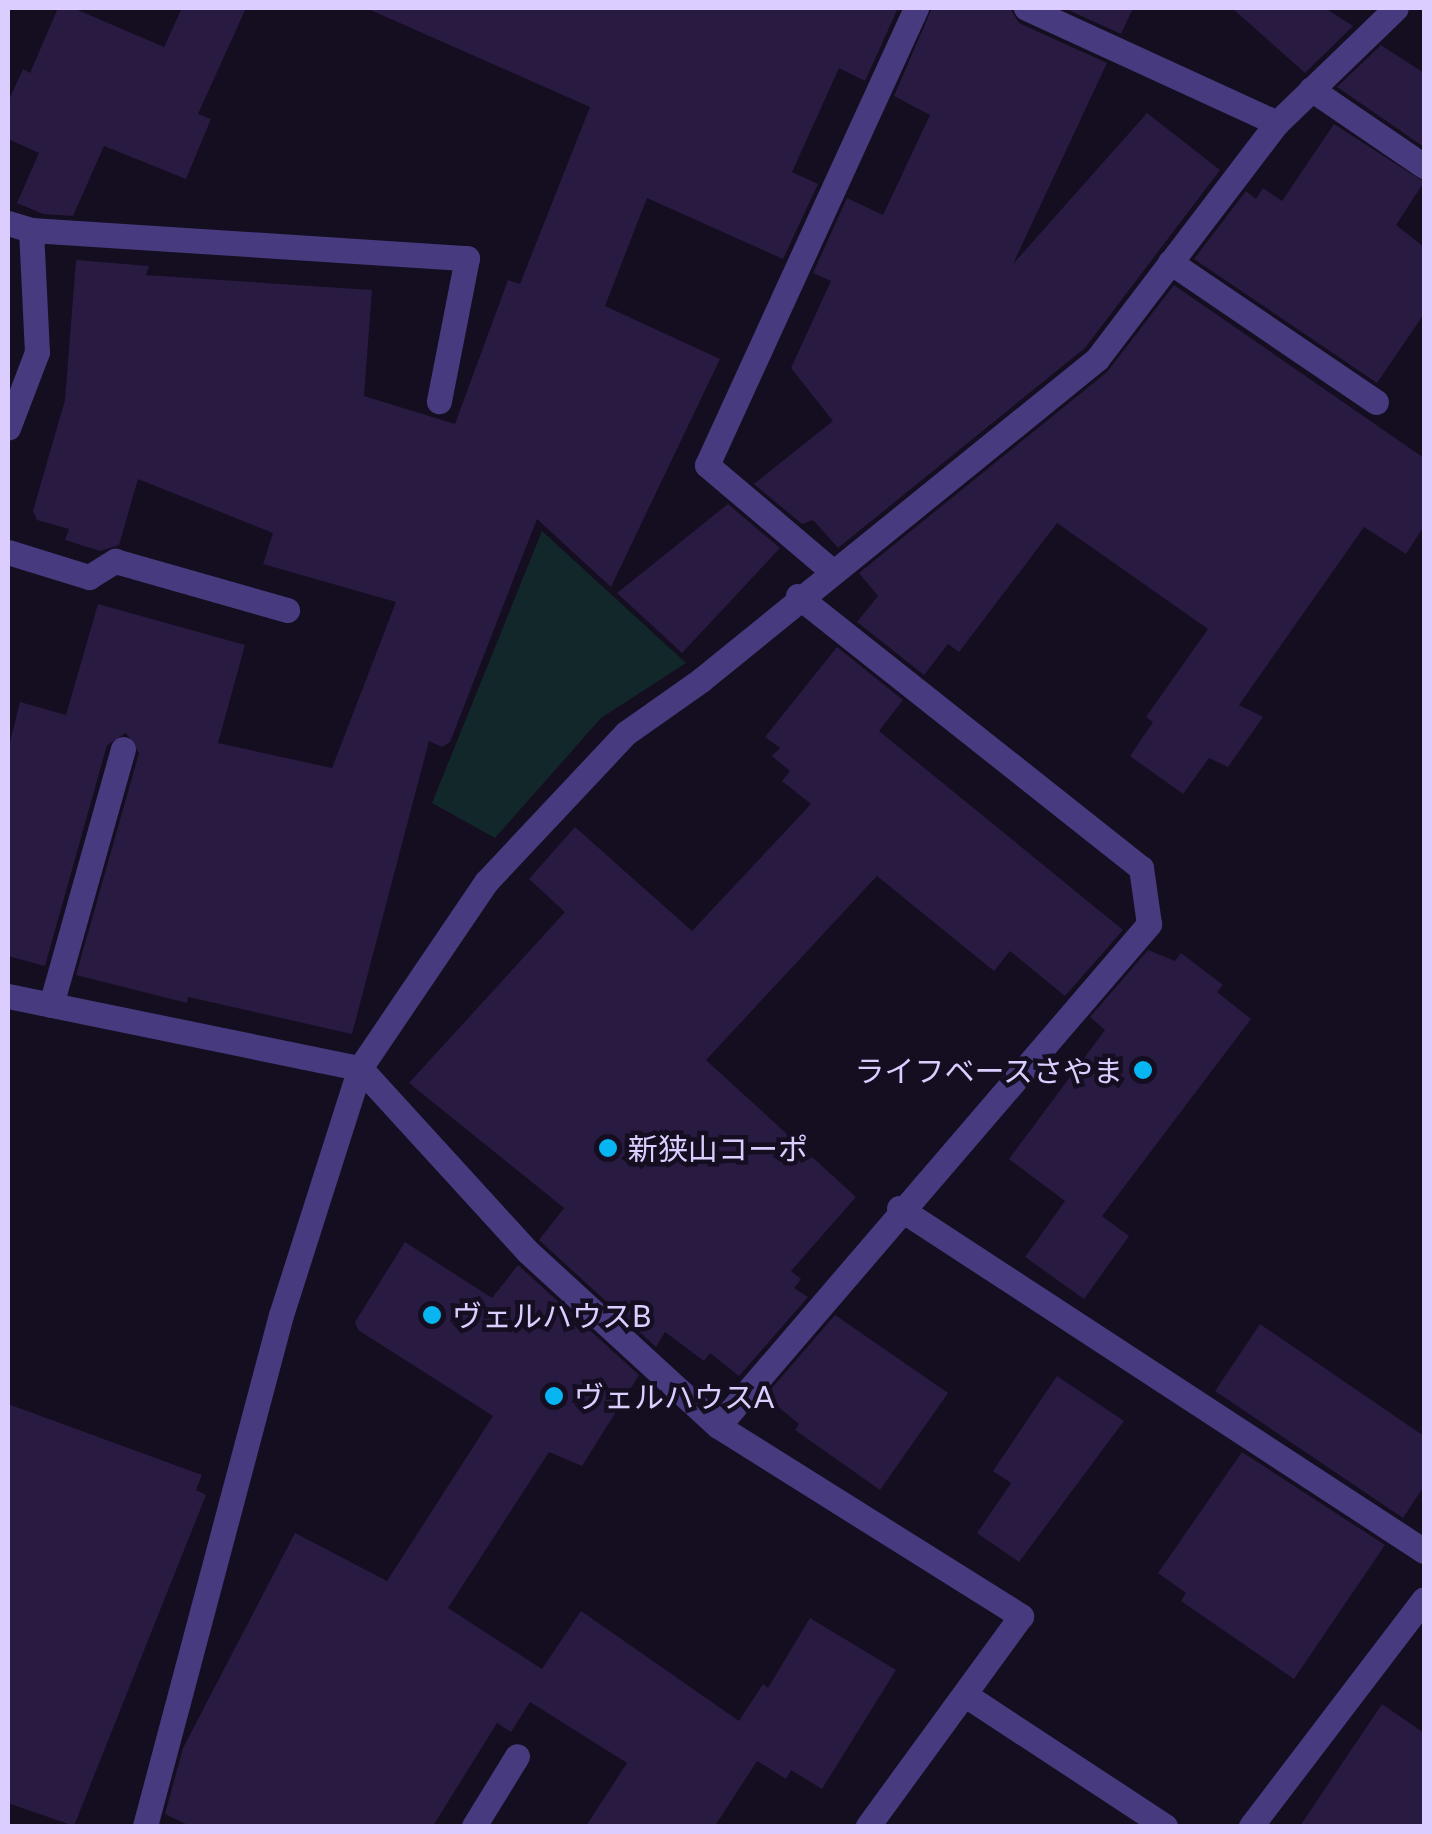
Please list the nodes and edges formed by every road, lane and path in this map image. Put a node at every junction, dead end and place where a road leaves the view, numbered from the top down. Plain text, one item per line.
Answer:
1 (916, 8) edge
2 (1026, 8) edge
3 (1396, 8) edge
4 (1310, 89) junction
5 (1277, 122) junction
6 (1424, 166) edge
7 (19, 227) edge
8 (1170, 262) junction
9 (439, 401) dead end
10 (1376, 402) dead end
11 (8, 428) edge
12 (8, 552) edge
13 (832, 571) junction
14 (798, 596) junction
15 (287, 610) dead end
16 (124, 749) dead end
17 (8, 996) edge
18 (51, 1005) junction
19 (360, 1068) junction
20 (899, 1208) junction
21 (718, 1426) junction
22 (1424, 1551) edge
23 (1424, 1599) edge
24 (967, 1696) junction
25 (517, 1756) dead end
26 (144, 1826) edge
27 (474, 1826) edge
28 (868, 1826) edge
29 (1165, 1826) edge
30 (1252, 1826) edge

1 - 13 street
2 - 5 street
3 - 4 street
4 - 5 street
4 - 6 street
5 - 8 street
7 - 9 street
7 - 11 street
8 - 10 street
8 - 13 street
12 - 15 street
13 - 14 street
14 - 19 street
14 - 20 street
16 - 18 street
17 - 18 street
18 - 19 street
19 - 21 street
19 - 26 street
20 - 21 street
20 - 22 street
21 - 24 street
23 - 30 street
24 - 28 street
24 - 29 street
25 - 27 street

